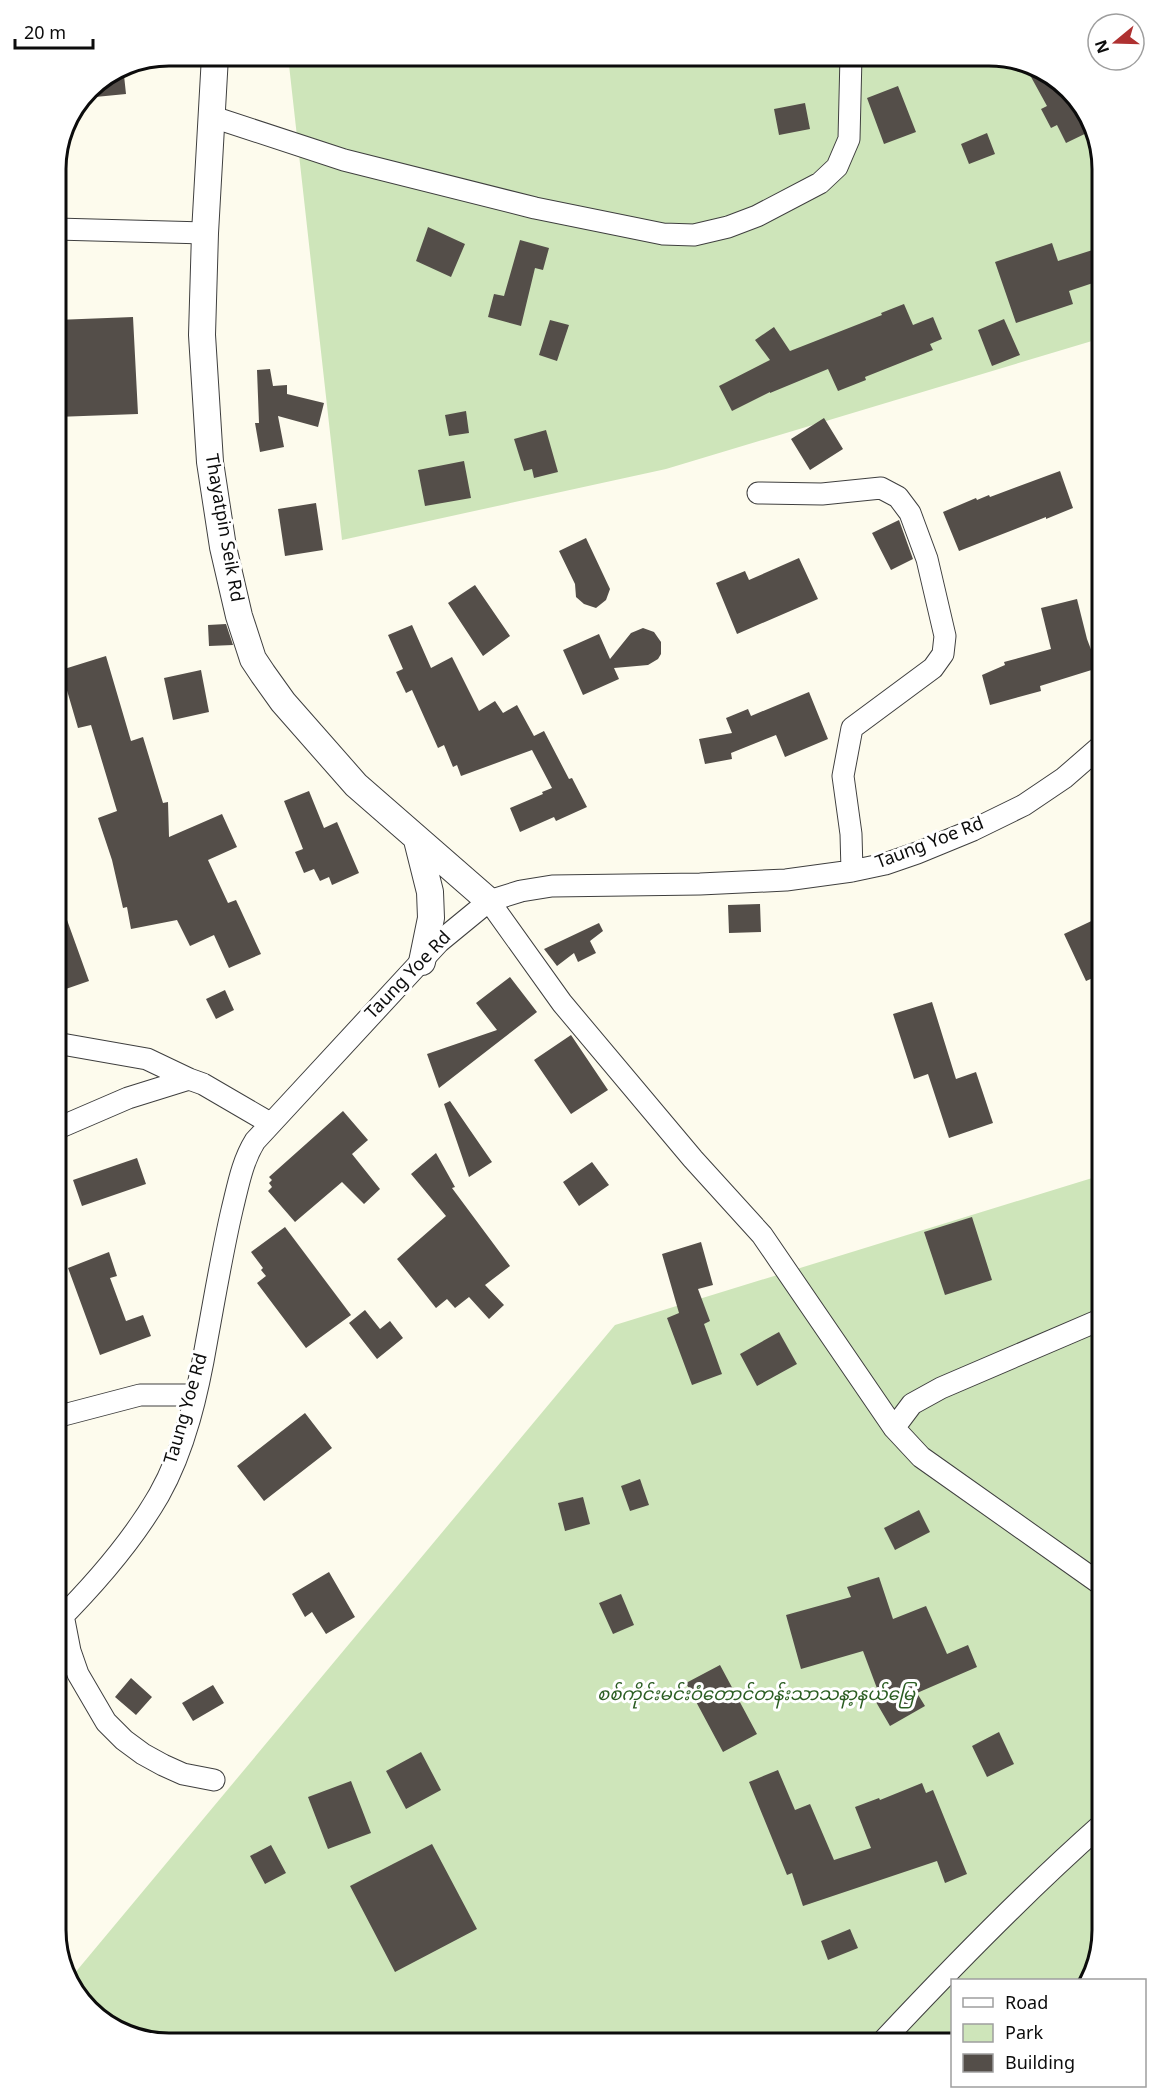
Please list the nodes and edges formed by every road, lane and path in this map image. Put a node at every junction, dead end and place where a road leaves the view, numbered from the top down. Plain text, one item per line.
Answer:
1 (215, 66) edge
2 (851, 66) edge
3 (213, 117) junction
4 (66, 229) edge
5 (205, 233) junction
6 (758, 493) dead end
7 (1092, 754) edge
8 (417, 840) junction
9 (852, 871) junction
10 (489, 901) junction
11 (422, 962) junction
12 (66, 1045) edge
13 (189, 1079) junction
14 (270, 1123) junction
15 (66, 1125) edge
16 (1092, 1323) edge
17 (195, 1395) junction
18 (66, 1414) edge
19 (894, 1428) junction
20 (1092, 1578) edge
21 (66, 1611) edge
22 (66, 1639) edge
23 (214, 1780) dead end
24 (1092, 1833) edge
25 (890, 2033) edge

1 - 3 street, Thayatpin Seik Rd
2 - 3 street
3 - 5 street, Thayatpin Seik Rd
4 - 5 street
5 - 8 street, Thayatpin Seik Rd
6 - 9 street
7 - 9 street, Taung Yoe Rd
8 - 10 street, Thayatpin Seik Rd
8 - 11 street
9 - 10 street, Taung Yoe Rd
10 - 11 street, Taung Yoe Rd
10 - 19 street
11 - 14 street, Taung Yoe Rd
12 - 13 street
13 - 14 street
13 - 15 street
14 - 17 street, Taung Yoe Rd
16 - 19 street
17 - 18 street
17 - 21 street, Taung Yoe Rd
19 - 20 street
22 - 23 street
24 - 25 street

